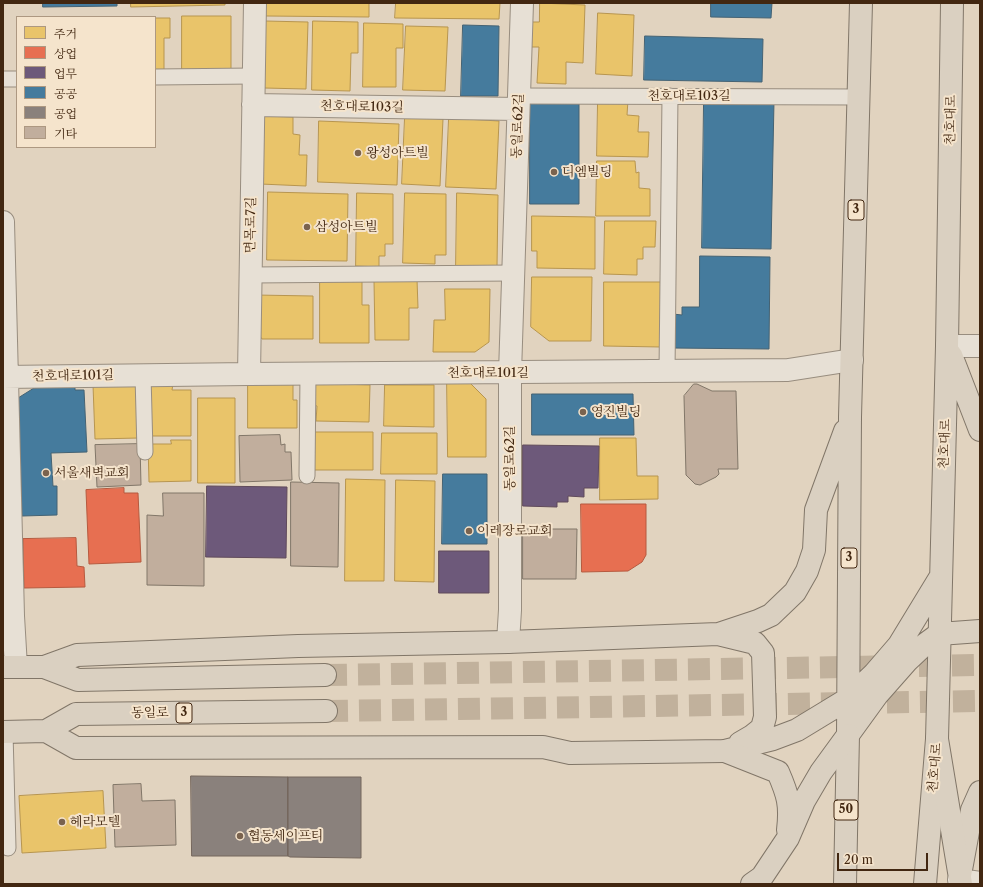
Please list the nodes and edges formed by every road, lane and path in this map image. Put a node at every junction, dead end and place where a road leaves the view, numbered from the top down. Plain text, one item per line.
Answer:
1 (255, 3) edge
2 (522, 3) edge
3 (861, 3) edge
4 (952, 3) edge
5 (254, 76) junction
6 (156, 77) edge
7 (3, 79) edge
8 (16, 79) edge
9 (670, 96) junction
10 (859, 97) junction
11 (519, 103) junction
12 (253, 105) junction
13 (3, 222) edge
14 (513, 273) junction
15 (250, 275) junction
16 (947, 346) junction
17 (980, 346) edge
18 (852, 360) junction
19 (667, 371) junction
20 (510, 373) junction
21 (249, 374) junction
22 (308, 374) junction
23 (143, 375) junction
24 (5, 377) edge
25 (850, 417) junction
26 (980, 430) edge
27 (145, 452) dead end
28 (307, 476) dead end
29 (941, 576) junction
30 (980, 632) edge
31 (718, 634) junction
32 (939, 634) junction
33 (508, 642) junction
34 (10, 667) edge
35 (44, 667) junction
36 (326, 676) tunnel mouth
37 (848, 699) junction
38 (326, 711) tunnel mouth
39 (46, 731) junction
40 (4, 732) edge
41 (848, 735) junction
42 (937, 739) junction
43 (725, 752) junction
44 (980, 792) edge
45 (788, 838) junction
46 (8, 848) dead end
47 (964, 883) edge
48 (752, 884) edge
49 (845, 884) edge
50 (925, 884) edge

1 - 5 street, 면목로7길
2 - 11 street, 동일로62길
3 - 10 main road, 3
4 - 16 main road, 천호대로
5 - 6 lane
5 - 12 street, 면목로7길
7 - 8 lane
9 - 10 lane, 천호대로103길
9 - 11 lane, 천호대로103길
9 - 19 lane
10 - 18 main road, 3
11 - 12 street, 천호대로103길
11 - 14 street, 동일로62길
12 - 15 street, 면목로7길
13 - 24 street
14 - 15 lane
14 - 20 street, 동일로62길
15 - 21 street, 면목로7길
16 - 17 street
16 - 26 main road
16 - 29 main road, 천호대로
18 - 19 street, 천호대로101길
18 - 25 main road, 3
19 - 20 street, 천호대로101길
20 - 22 street, 천호대로101길
20 - 33 street, 동일로62길
21 - 22 street, 천호대로101길
21 - 23 street, 천호대로101길
22 - 28 lane
23 - 24 street, 천호대로101길
23 - 27 lane
24 - 34 street
25 - 31 main road
25 - 37 main road, 3
29 - 32 main road, 천호대로
29 - 37 main road
30 - 32 main road
31 - 33 main road
31 - 43 main road
32 - 41 main road
32 - 42 main road, 천호대로
33 - 35 main road
34 - 35 main road
35 - 36 main road
37 - 41 main road, 3
37 - 43 main road
38 - 39 main road, 동일로 / 3
39 - 40 main road, 동일로 / 3
39 - 43 main road
40 - 46 lane
41 - 45 main road
41 - 49 main road, 50
42 - 47 main road
42 - 50 main road, 천호대로
43 - 45 main road
44 - 47 main road
45 - 48 main road

